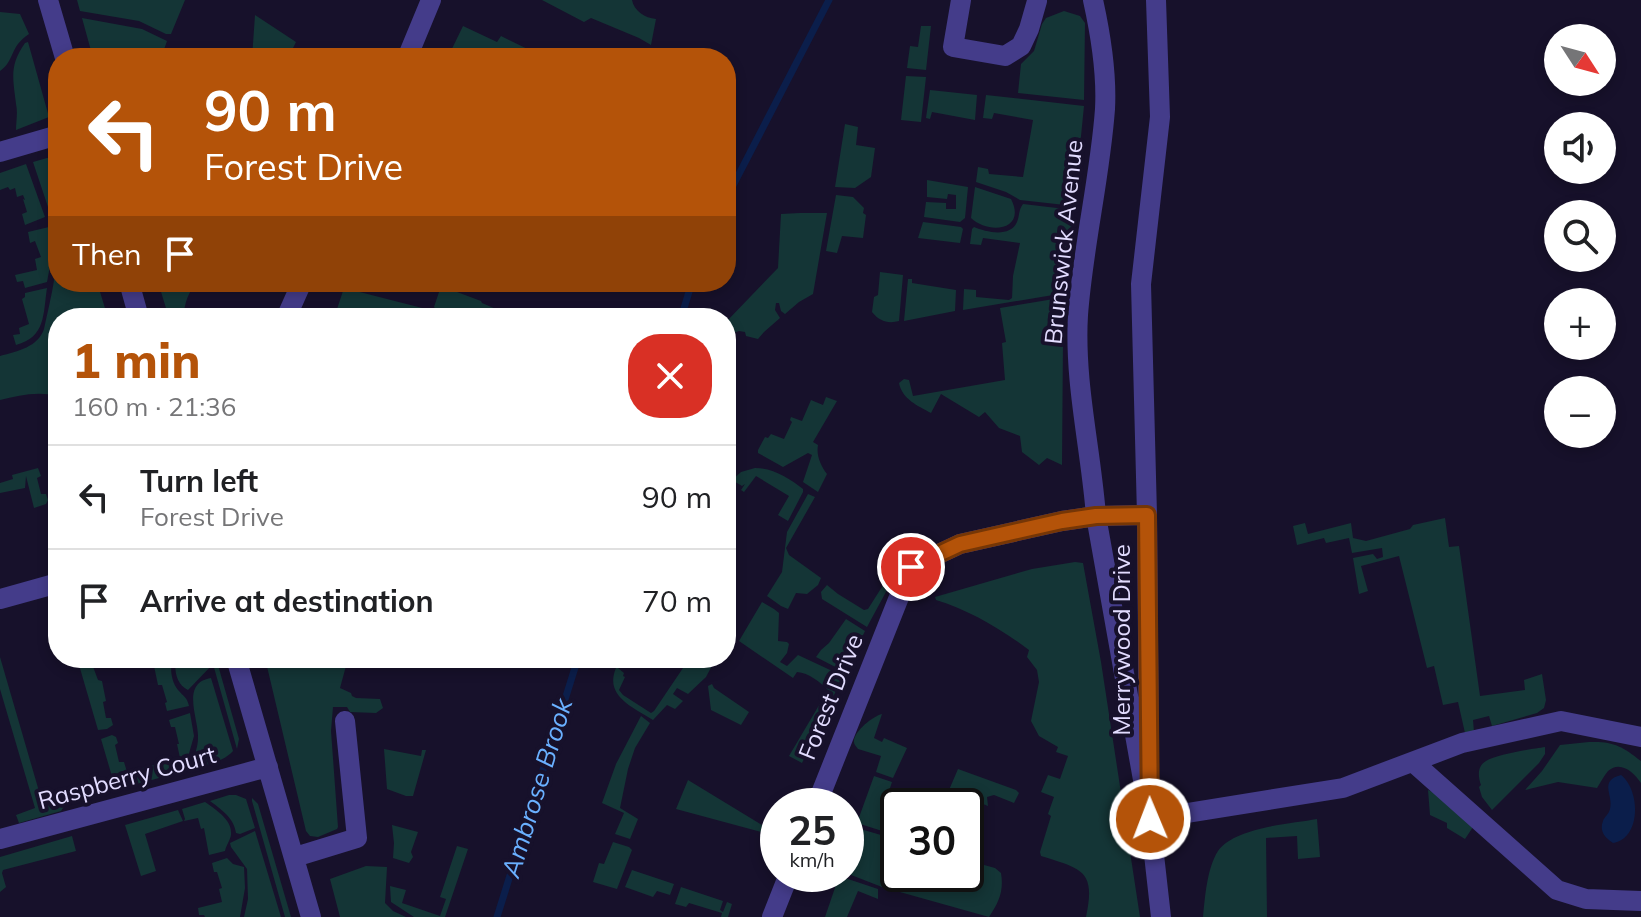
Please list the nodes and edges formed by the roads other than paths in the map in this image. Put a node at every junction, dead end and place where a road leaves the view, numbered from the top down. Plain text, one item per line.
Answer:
1 (48, 0) edge
2 (431, 0) edge
3 (961, 0) edge
4 (1038, 0) edge
5 (1093, 0) edge
6 (1156, 0) edge
7 (62, 48) edge
8 (411, 48) edge
9 (48, 138) edge
10 (0, 152) edge
11 (1147, 515) junction
12 (1096, 516) junction
13 (48, 586) edge
14 (0, 599) edge
15 (239, 668) edge
16 (345, 721) dead end
17 (1641, 737) edge
18 (1413, 762) junction
19 (268, 767) junction
20 (823, 788) edge
21 (1150, 819) junction
22 (0, 839) edge
23 (295, 857) junction
24 (782, 892) edge
25 (1641, 901) edge
26 (311, 917) edge
27 (772, 917) edge
28 (1161, 917) edge

1 - 7 street
2 - 8 street
3 - 4 street
5 - 12 street, Brunswick Avenue
6 - 11 street, Merrywood Drive
9 - 10 street
11 - 12 street, Forest Drive
11 - 21 street, Merrywood Drive
12 - 20 street, Forest Drive
12 - 21 street, Brunswick Avenue
13 - 14 street
15 - 19 street
16 - 23 street
17 - 18 street
18 - 21 street
18 - 25 street
19 - 22 street, Raspberry Court
19 - 23 street
21 - 28 street, Brunswick Avenue
23 - 26 street
24 - 27 street

